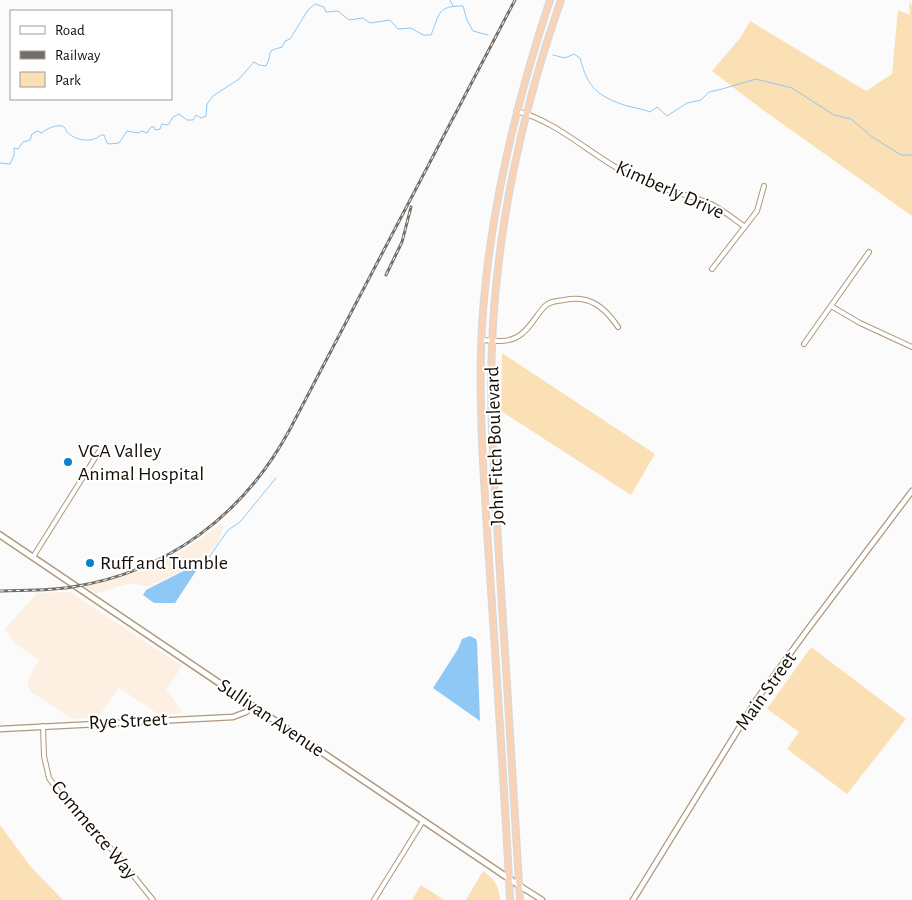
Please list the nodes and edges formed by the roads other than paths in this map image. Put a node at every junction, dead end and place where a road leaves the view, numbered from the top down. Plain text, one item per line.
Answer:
1 (550, 0) edge
2 (561, 0) edge
3 (516, 111) junction
4 (526, 114) junction
5 (503, 171) junction
6 (513, 173) junction
7 (764, 186) dead end
8 (745, 227) junction
9 (492, 234) junction
10 (502, 235) junction
11 (869, 252) dead end
12 (712, 269) dead end
13 (831, 306) junction
14 (618, 328) dead end
15 (482, 340) junction
16 (492, 341) junction
17 (804, 344) dead end
18 (912, 347) edge
19 (100, 450) dead end
20 (912, 491) edge
21 (0, 535) edge
22 (498, 537) junction
23 (488, 538) junction
24 (33, 557) junction
25 (252, 705) junction
26 (44, 726) junction
27 (0, 729) edge
28 (423, 821) junction
29 (509, 880) junction
30 (520, 886) junction
31 (153, 900) edge
32 (374, 900) edge
33 (510, 900) edge
34 (520, 900) edge
35 (542, 900) edge
36 (633, 900) edge

1 - 3 highway, John Fitch Boulevard
2 - 4 highway, John Fitch Boulevard
3 - 4 street, Kimberly Drive
3 - 5 highway, John Fitch Boulevard
4 - 6 highway, John Fitch Boulevard
4 - 8 street, Kimberly Drive
5 - 6 highway
5 - 9 highway, John Fitch Boulevard
6 - 10 highway, John Fitch Boulevard
7 - 8 street
8 - 12 street
9 - 10 highway
9 - 15 highway, John Fitch Boulevard
10 - 16 highway, John Fitch Boulevard
11 - 13 street
13 - 17 street
13 - 18 street
14 - 16 street
15 - 16 street
15 - 23 highway, John Fitch Boulevard
16 - 22 highway, John Fitch Boulevard
19 - 24 street
20 - 36 street, Main Street
21 - 24 main road, Sullivan Avenue
22 - 23 highway
22 - 30 highway, John Fitch Boulevard
23 - 29 highway, John Fitch Boulevard
24 - 25 main road, Sullivan Avenue
25 - 26 street, Rye Street
25 - 28 main road, Sullivan Avenue
26 - 27 street, Rye Street
26 - 31 street, Commerce Way
28 - 29 main road, Sullivan Avenue
28 - 32 street
29 - 30 main road, Sullivan Avenue
29 - 33 highway, John Fitch Boulevard
30 - 34 highway, John Fitch Boulevard
30 - 35 street, Sullivan Avenue

